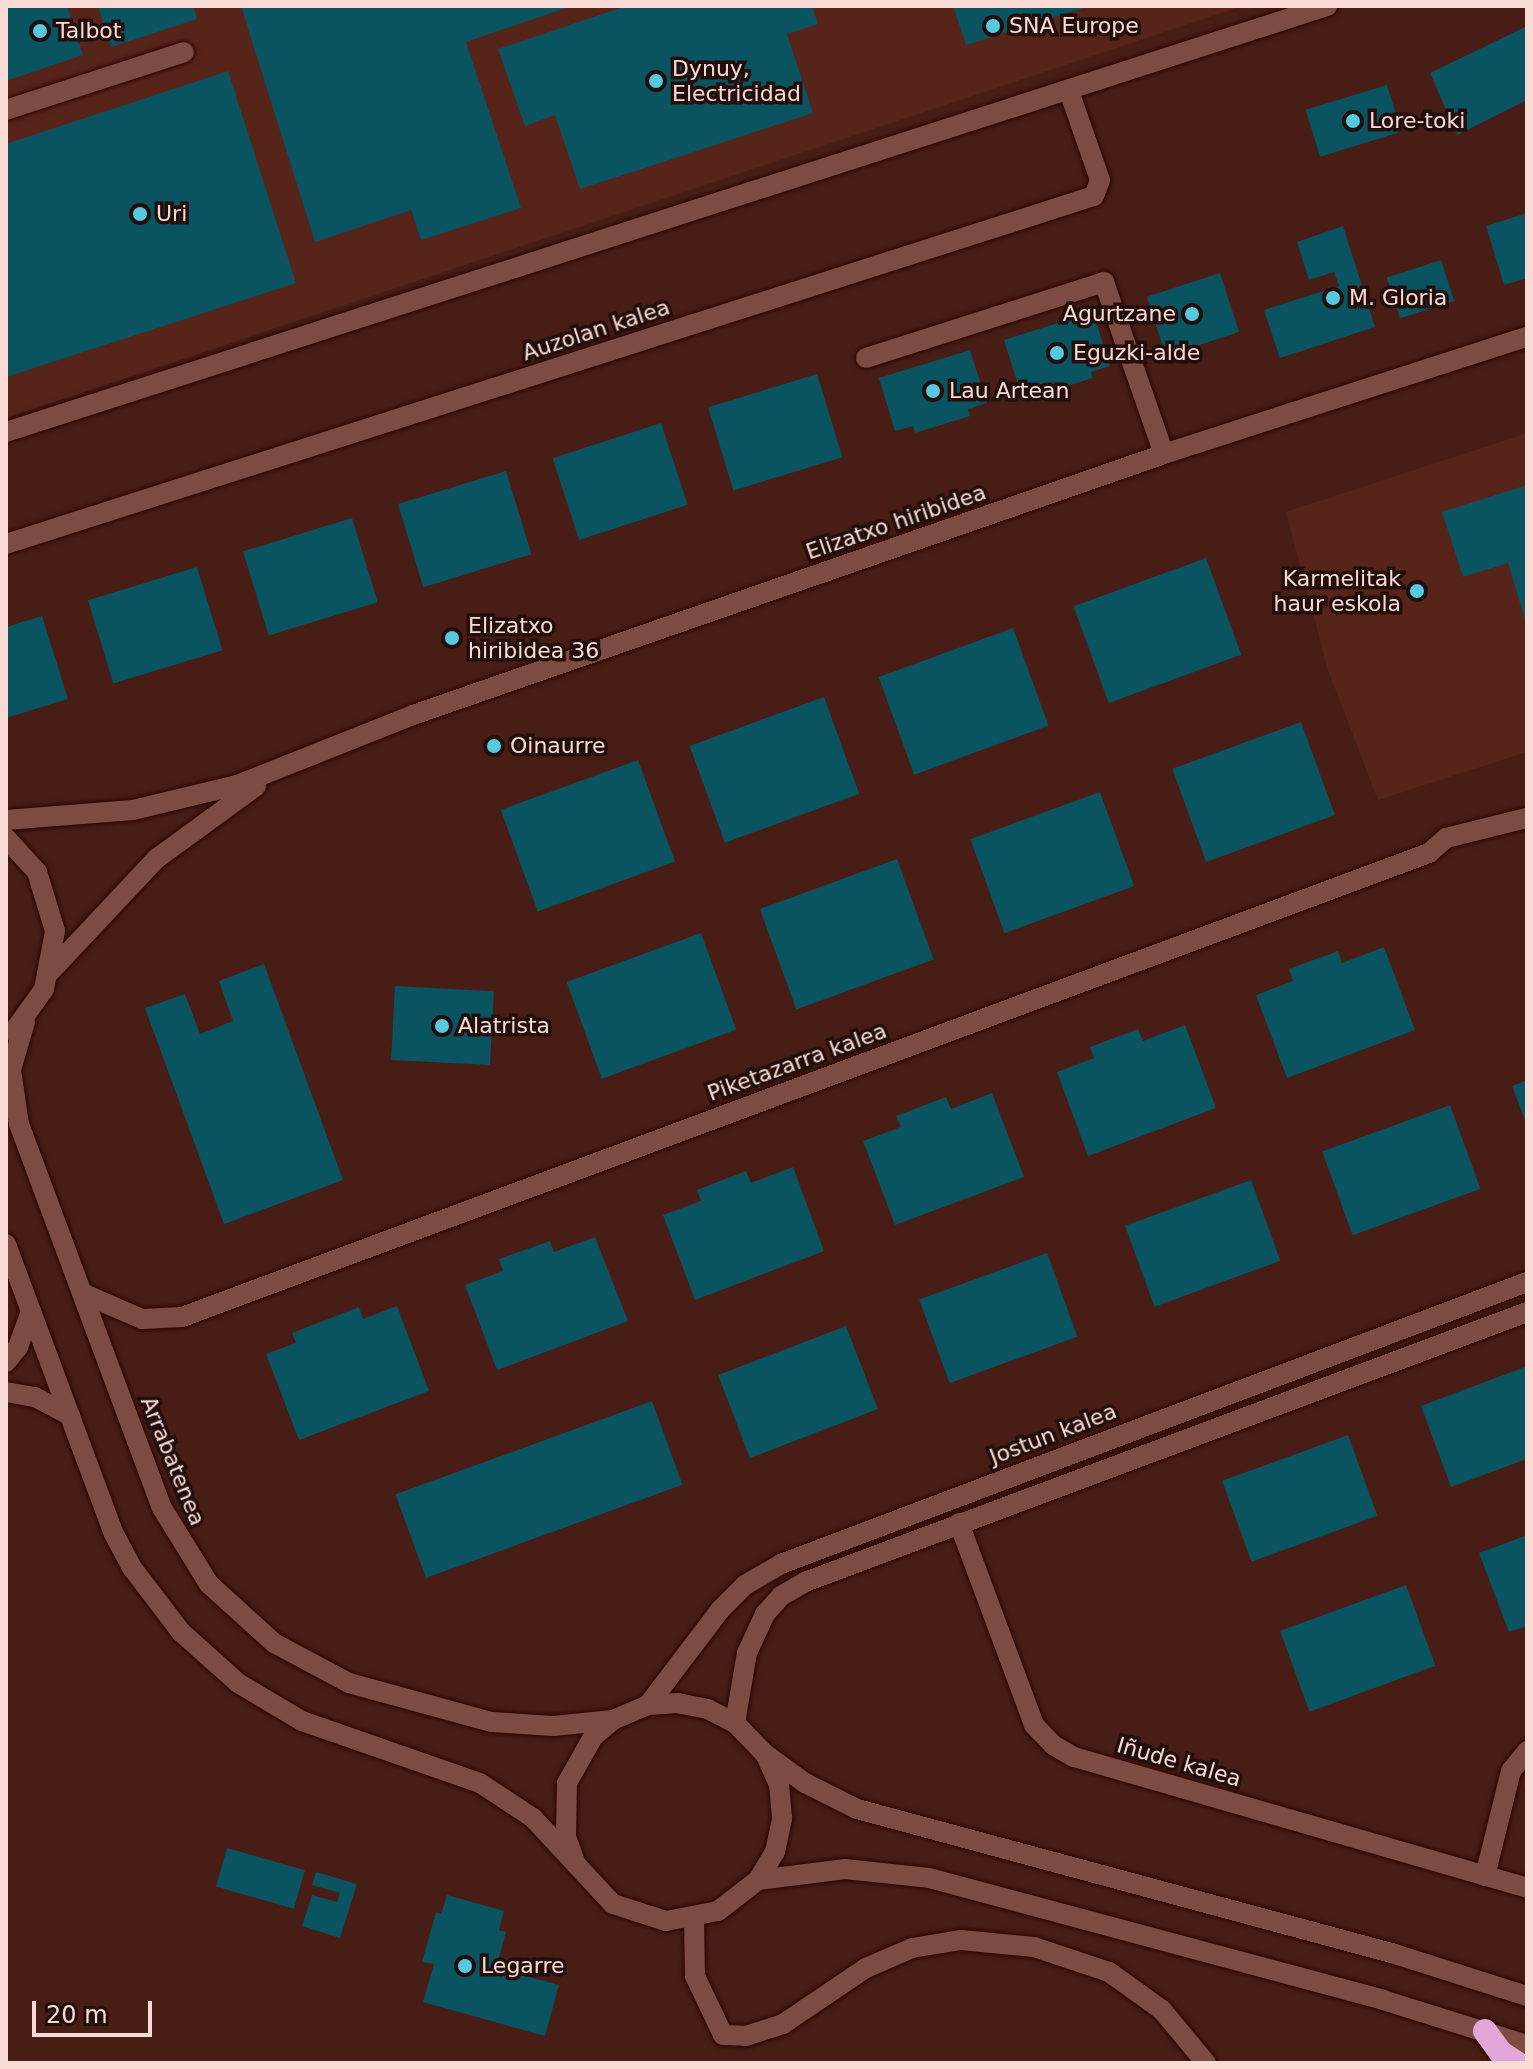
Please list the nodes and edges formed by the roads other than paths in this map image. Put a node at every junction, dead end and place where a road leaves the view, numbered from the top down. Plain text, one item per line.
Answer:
1 (1327, 6) edge
2 (184, 52) dead end
3 (1069, 91) junction
4 (6, 110) edge
5 (1527, 337) edge
6 (866, 358) dead end
7 (6, 432) edge
8 (1164, 454) junction
9 (6, 544) edge
10 (287, 768) junction
11 (1527, 818) edge
12 (6, 820) edge
13 (6, 838) edge
14 (50, 972) junction
15 (25, 1022) junction
16 (6, 1039) edge
17 (6, 1244) edge
18 (1527, 1282) edge
19 (82, 1293) junction
20 (31, 1311) junction
21 (1527, 1312) edge
22 (6, 1362) edge
23 (6, 1392) edge
24 (70, 1416) junction
25 (959, 1523) junction
26 (648, 1705) junction
27 (613, 1720) junction
28 (735, 1723) junction
29 (1527, 1751) edge
30 (765, 1754) junction
31 (575, 1862) junction
32 (1485, 1876) junction
33 (758, 1880) junction
34 (1527, 1888) edge
35 (694, 1919) junction
36 (1527, 1996) edge
37 (1485, 2031) junction
38 (1527, 2045) edge
39 (1206, 2063) edge
40 (1517, 2063) edge

1 - 3 street
2 - 4 street
3 - 7 street
3 - 9 street, Auzolan kalea
5 - 8 street, Elizatxo hiribidea
6 - 8 street
8 - 10 street, Elizatxo hiribidea
10 - 12 street, Elizatxo hiribidea
10 - 14 street, Elizatxo hiribidea
11 - 19 street, Piketazarra kalea
13 - 14 street
14 - 15 street
15 - 16 street
15 - 19 street, Arrabatenea
17 - 20 street, Arrabatenea
18 - 26 street, Jostun kalea
19 - 27 street, Arrabatenea
20 - 22 street
20 - 24 street, Arrabatenea
21 - 25 street
23 - 24 street
24 - 31 street, Arrabatenea
25 - 28 street
25 - 32 street, Iñude kalea
26 - 27 street, Arrabatenea
26 - 28 street, Arrabatenea
27 - 31 street, Arrabatenea
28 - 30 street, Arrabatenea
29 - 32 street
30 - 33 street, Arrabatenea
30 - 36 street
31 - 35 street, Arrabatenea
32 - 34 street, Iñude kalea
33 - 35 street, Arrabatenea
33 - 37 street
35 - 39 street
37 - 38 street
37 - 40 highway

